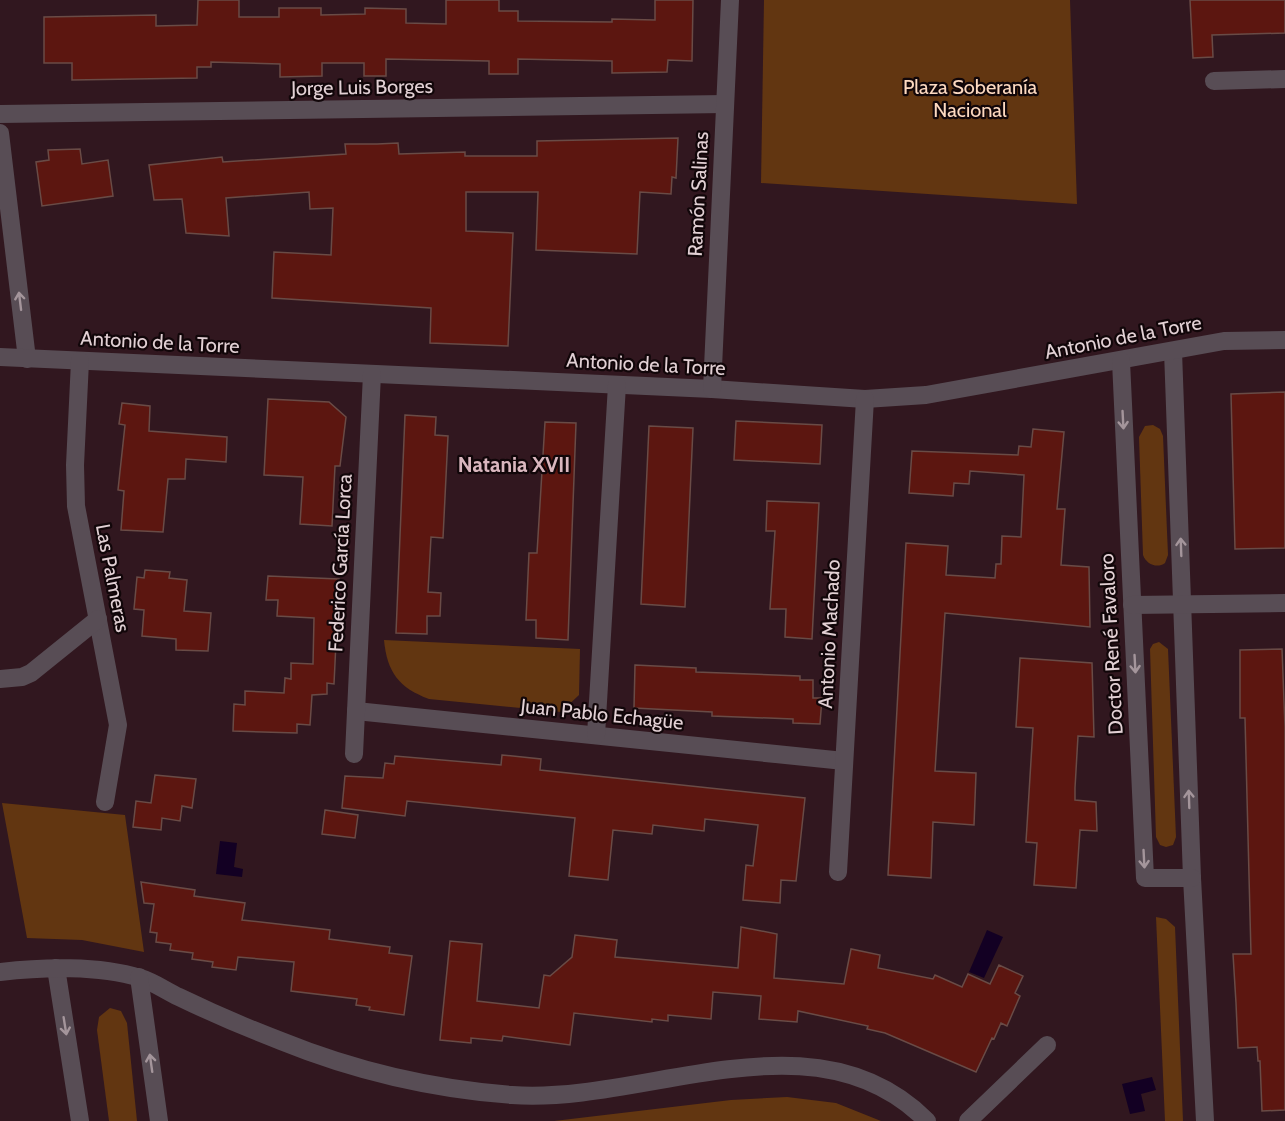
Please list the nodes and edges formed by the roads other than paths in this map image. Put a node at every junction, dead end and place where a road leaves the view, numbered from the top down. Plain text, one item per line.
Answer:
1 (730, 0) edge
2 (1285, 79) edge
3 (1214, 81) dead end
4 (725, 104) junction
5 (0, 114) edge
6 (0, 133) edge
7 (1285, 340) edge
8 (1173, 351) junction
9 (0, 357) edge
10 (27, 359) junction
11 (80, 361) junction
12 (1120, 361) junction
13 (372, 374) junction
14 (617, 385) junction
15 (712, 389) junction
16 (865, 399) junction
17 (1285, 603) edge
18 (1132, 606) junction
19 (1183, 606) junction
20 (98, 619) junction
21 (0, 679) edge
22 (356, 711) junction
23 (597, 735) junction
24 (354, 754) dead end
25 (844, 761) junction
26 (105, 802) dead end
27 (838, 872) dead end
28 (1192, 878) junction
29 (56, 968) junction
30 (0, 972) edge
31 (139, 977) junction
32 (1047, 1045) dead end
33 (80, 1121) edge
34 (159, 1121) edge
35 (927, 1121) edge
36 (968, 1121) edge
37 (1205, 1121) edge

1 - 4 street, Ramón Salinas
2 - 3 street
4 - 5 street, Jorge Luis Borges
4 - 15 street, Ramón Salinas
10 -> 6 street
7 - 8 street, Antonio de la Torre
8 - 12 street, Antonio de la Torre
19 -> 8 street
9 - 10 street, Antonio de la Torre
10 - 11 street, Antonio de la Torre
11 - 13 street, Antonio de la Torre
11 - 20 street, Las Palmeras
12 - 16 street, Antonio de la Torre
12 -> 18 street, Doctor René Favaloro
13 - 14 street, Antonio de la Torre
13 - 22 street, Federico García Lorca
14 - 15 street, Antonio de la Torre
14 - 23 street
15 - 16 street, Antonio de la Torre
16 - 25 street, Antonio Machado
17 - 19 street
18 - 19 street
18 -> 28 street, Doctor René Favaloro
28 -> 19 street
20 - 21 street
20 - 26 street, Las Palmeras
22 - 23 street, Juan Pablo Echagüe
22 - 24 street, Federico García Lorca
23 - 25 street, Juan Pablo Echagüe
25 - 27 street, Antonio Machado
28 - 37 street
29 - 30 street
29 - 31 street
29 -> 33 street
34 -> 31 street
31 - 35 street
32 - 36 street

